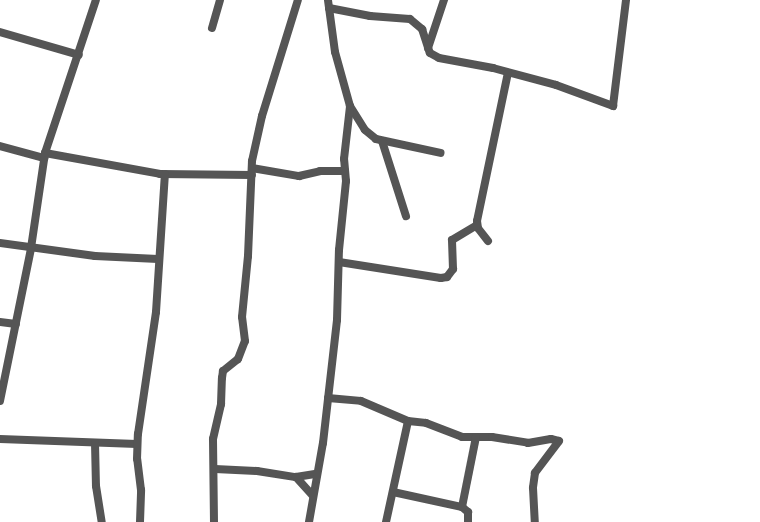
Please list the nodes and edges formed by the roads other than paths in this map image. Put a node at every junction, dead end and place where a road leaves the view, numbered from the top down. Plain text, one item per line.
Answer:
1 (96, 0) edge
2 (220, 0) edge
3 (298, 0) edge
4 (444, 0) edge
5 (626, 0) edge
6 (328, 4) edge
7 (212, 28) dead end
8 (0, 32) edge
9 (428, 48) junction
10 (79, 55) junction
11 (508, 73) junction
12 (350, 106) junction
13 (382, 141) junction
14 (0, 146) edge
15 (441, 153) dead end
16 (44, 155) junction
17 (345, 171) junction
18 (252, 172) junction
19 (165, 174) junction
20 (406, 216) dead end
21 (477, 225) junction
22 (488, 241) dead end
23 (0, 243) edge
24 (31, 248) junction
25 (158, 258) junction
26 (339, 262) junction
27 (0, 322) edge
28 (16, 324) junction
29 (328, 398) junction
30 (0, 401) edge
31 (408, 421) junction
32 (476, 437) junction
33 (0, 439) edge
34 (95, 443) junction
35 (137, 444) junction
36 (215, 469) junction
37 (315, 474) junction
38 (296, 477) junction
39 (393, 492) junction
40 (312, 495) junction
41 (462, 507) junction
42 (102, 522) edge
43 (140, 522) edge
44 (214, 522) edge
45 (309, 522) edge
46 (386, 522) edge
47 (468, 522) edge
48 (535, 522) edge

1 - 10 street
2 - 7 street
3 - 18 street
4 - 9 street
5 - 11 street
6 - 9 street
6 - 12 street
8 - 10 street
9 - 11 street
10 - 16 street
11 - 21 street
12 - 13 street
12 - 17 street
13 - 15 street
13 - 20 street
14 - 16 street
16 - 19 street
16 - 24 street
17 - 18 street
17 - 26 street
18 - 19 street
18 - 36 street
19 - 25 street
21 - 22 street
21 - 26 street
23 - 24 street
24 - 25 street
24 - 28 street
25 - 35 street
26 - 29 street
27 - 28 street
28 - 30 street
29 - 31 street
29 - 37 street
31 - 32 street
31 - 39 street
32 - 41 street
32 - 48 street
33 - 34 street
34 - 35 street
34 - 42 street
35 - 43 street
36 - 38 street
36 - 44 street
37 - 38 street
37 - 40 street
38 - 40 street
39 - 41 street
39 - 46 street
40 - 45 street
41 - 47 street

